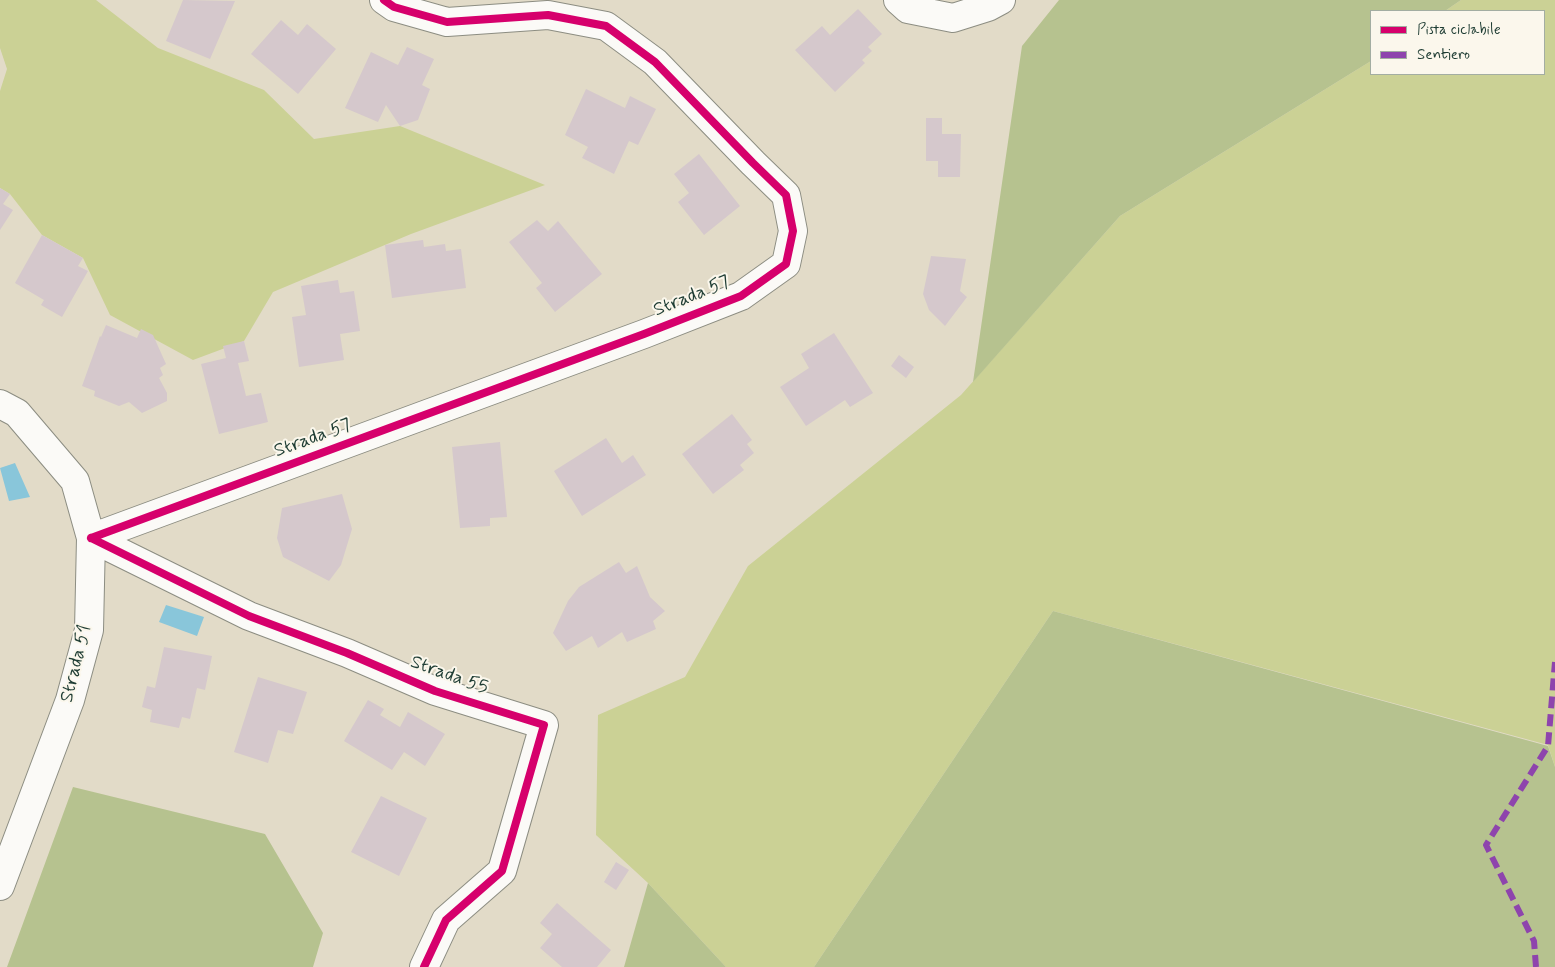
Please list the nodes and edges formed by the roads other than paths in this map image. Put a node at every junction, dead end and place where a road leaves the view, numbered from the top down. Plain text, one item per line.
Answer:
1 (384, 0) edge
2 (898, 0) edge
3 (1001, 0) edge
4 (0, 404) edge
5 (91, 538) junction
6 (0, 886) edge
7 (424, 967) edge

1 - 5 street, Strada 57
2 - 3 street
4 - 5 street, Strada 51
5 - 6 street, Strada 51
5 - 7 street, Strada 55

